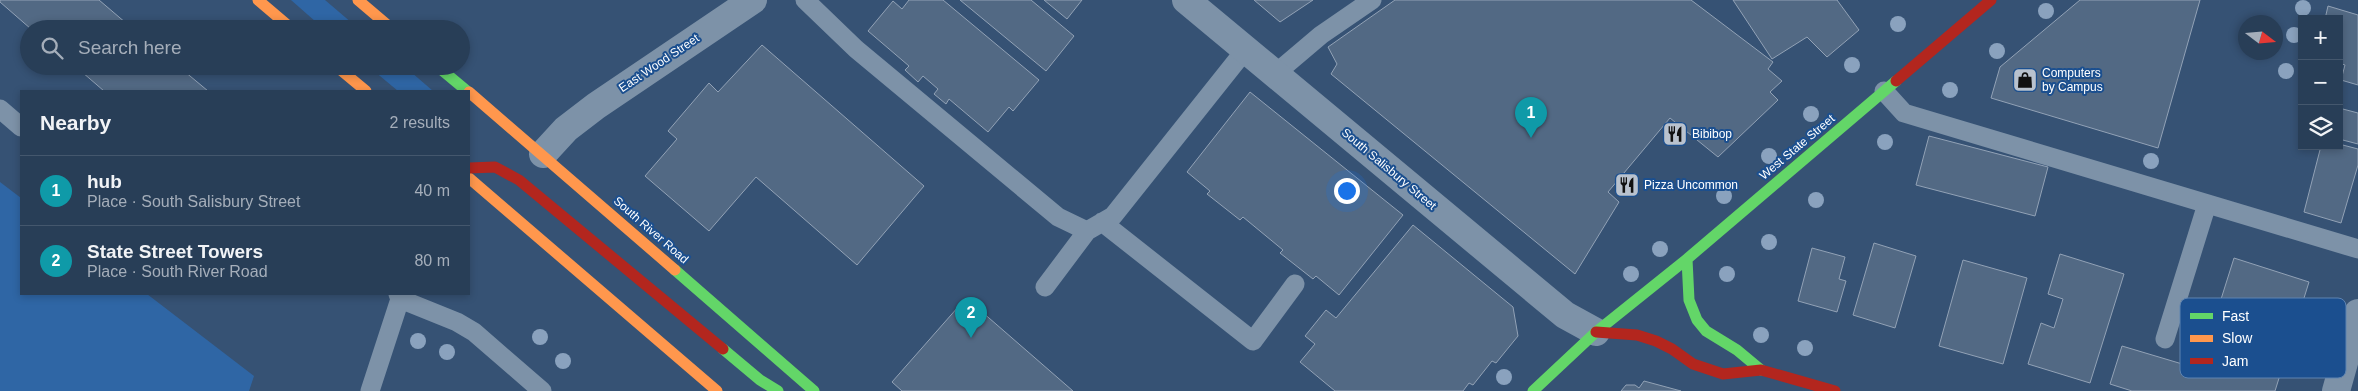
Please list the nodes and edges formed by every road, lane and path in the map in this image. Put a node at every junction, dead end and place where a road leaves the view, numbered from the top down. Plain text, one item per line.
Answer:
1 (258, 0) edge
2 (358, 0) edge
3 (752, 0) edge
4 (805, 0) edge
5 (1186, 0) edge
6 (1372, 0) edge
7 (1991, 0) edge
8 (281, 20) edge
9 (381, 20) edge
10 (1246, 49) junction
11 (1275, 74) junction
12 (347, 75) edge
13 (448, 75) edge
14 (365, 90) edge
15 (466, 90) edge
16 (1884, 91) junction
17 (470, 94) edge
18 (0, 109) edge
19 (20, 126) edge
20 (543, 154) junction
21 (470, 168) edge
22 (470, 179) edge
23 (2207, 204) junction
24 (1095, 227) junction
25 (2358, 249) edge
26 (1687, 258) junction
27 (1296, 284) dead end
28 (1045, 287) dead end
29 (399, 296) edge
30 (2358, 313) edge
31 (1596, 332) junction
32 (2165, 339) dead end
33 (2346, 356) edge
34 (1761, 370) junction
35 (2340, 378) edge
36 (370, 391) edge
37 (542, 391) edge
38 (717, 391) edge
39 (778, 391) edge
40 (814, 391) edge
41 (1532, 391) edge
42 (1835, 391) edge
43 (2336, 391) edge

1 - 8 main road
2 - 9 main road
3 - 20 street, East Wood Street
4 - 24 lane
5 - 10 street, South Salisbury Street
6 - 11 lane
7 - 16 main road, West State Street
10 - 11 street, South Salisbury Street
10 - 24 lane
11 - 31 street, South Salisbury Street
12 - 14 main road
13 - 15 main road, South River Road
16 - 23 lane
16 - 26 main road, West State Street
17 - 20 main road, South River Road
18 - 19 lane
20 - 40 main road, South River Road
21 - 39 main road
22 - 38 main road
23 - 25 lane
23 - 32 lane
24 - 27 lane
24 - 28 lane
26 - 31 main road, West State Street
26 - 34 main road
29 - 36 lane
29 - 37 lane
30 - 33 street
31 - 34 main road
31 - 41 main road, West State Street
34 - 42 main road
35 - 43 street

